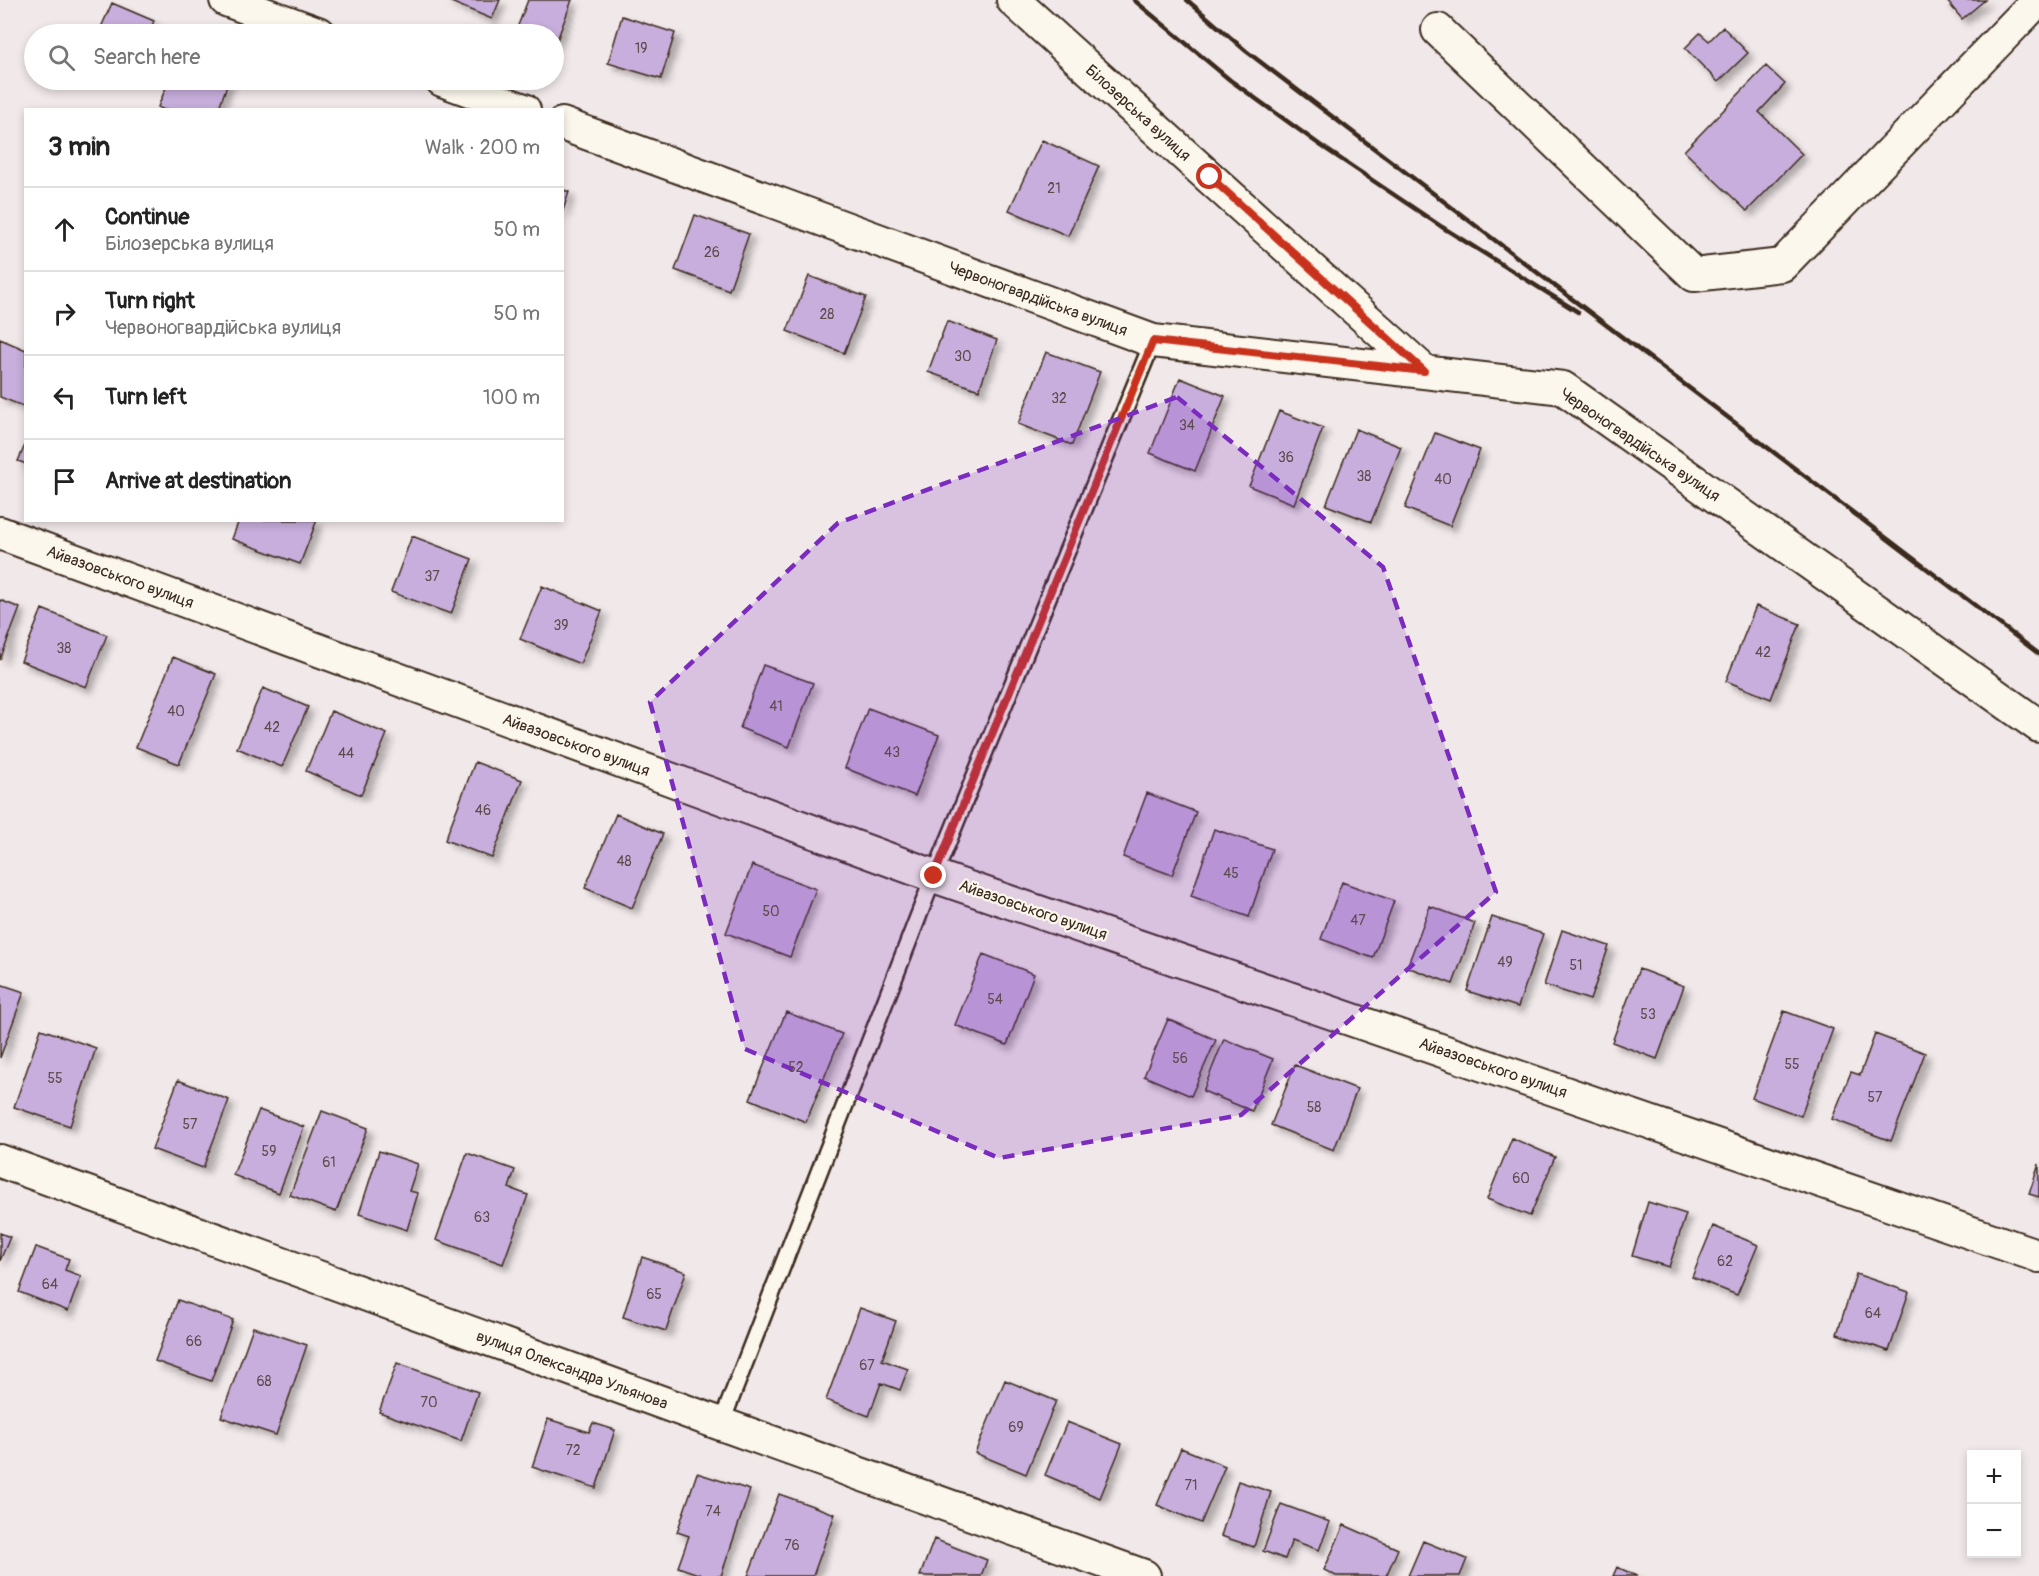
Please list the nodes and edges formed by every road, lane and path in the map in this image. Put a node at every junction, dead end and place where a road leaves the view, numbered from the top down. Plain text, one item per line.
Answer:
1 (226, 0) edge
2 (1012, 0) edge
3 (2038, 0) edge
4 (292, 24) edge
5 (1438, 30) dead end
6 (469, 90) edge
7 (519, 108) edge
8 (564, 125) edge
9 (1153, 341) junction
10 (1424, 371) junction
11 (0, 533) edge
12 (2039, 726) edge
13 (934, 876) junction
14 (0, 1161) edge
15 (2039, 1256) edge
16 (721, 1424) junction
17 (1144, 1576) edge

1 - 4 street
2 - 10 street, Білозерська вулиця
3 - 5 street
6 - 7 street
8 - 9 street, Червоногвардійська вулиця
9 - 10 street, Червоногвардійська вулиця
9 - 13 lane
10 - 12 street, Червоногвардійська вулиця
11 - 13 street, Айвазовського вулиця
13 - 15 street, Айвазовського вулиця
13 - 16 lane
14 - 16 street, вулиця Олександра Ульянова
16 - 17 street, вулиця Олександра Ульянова

